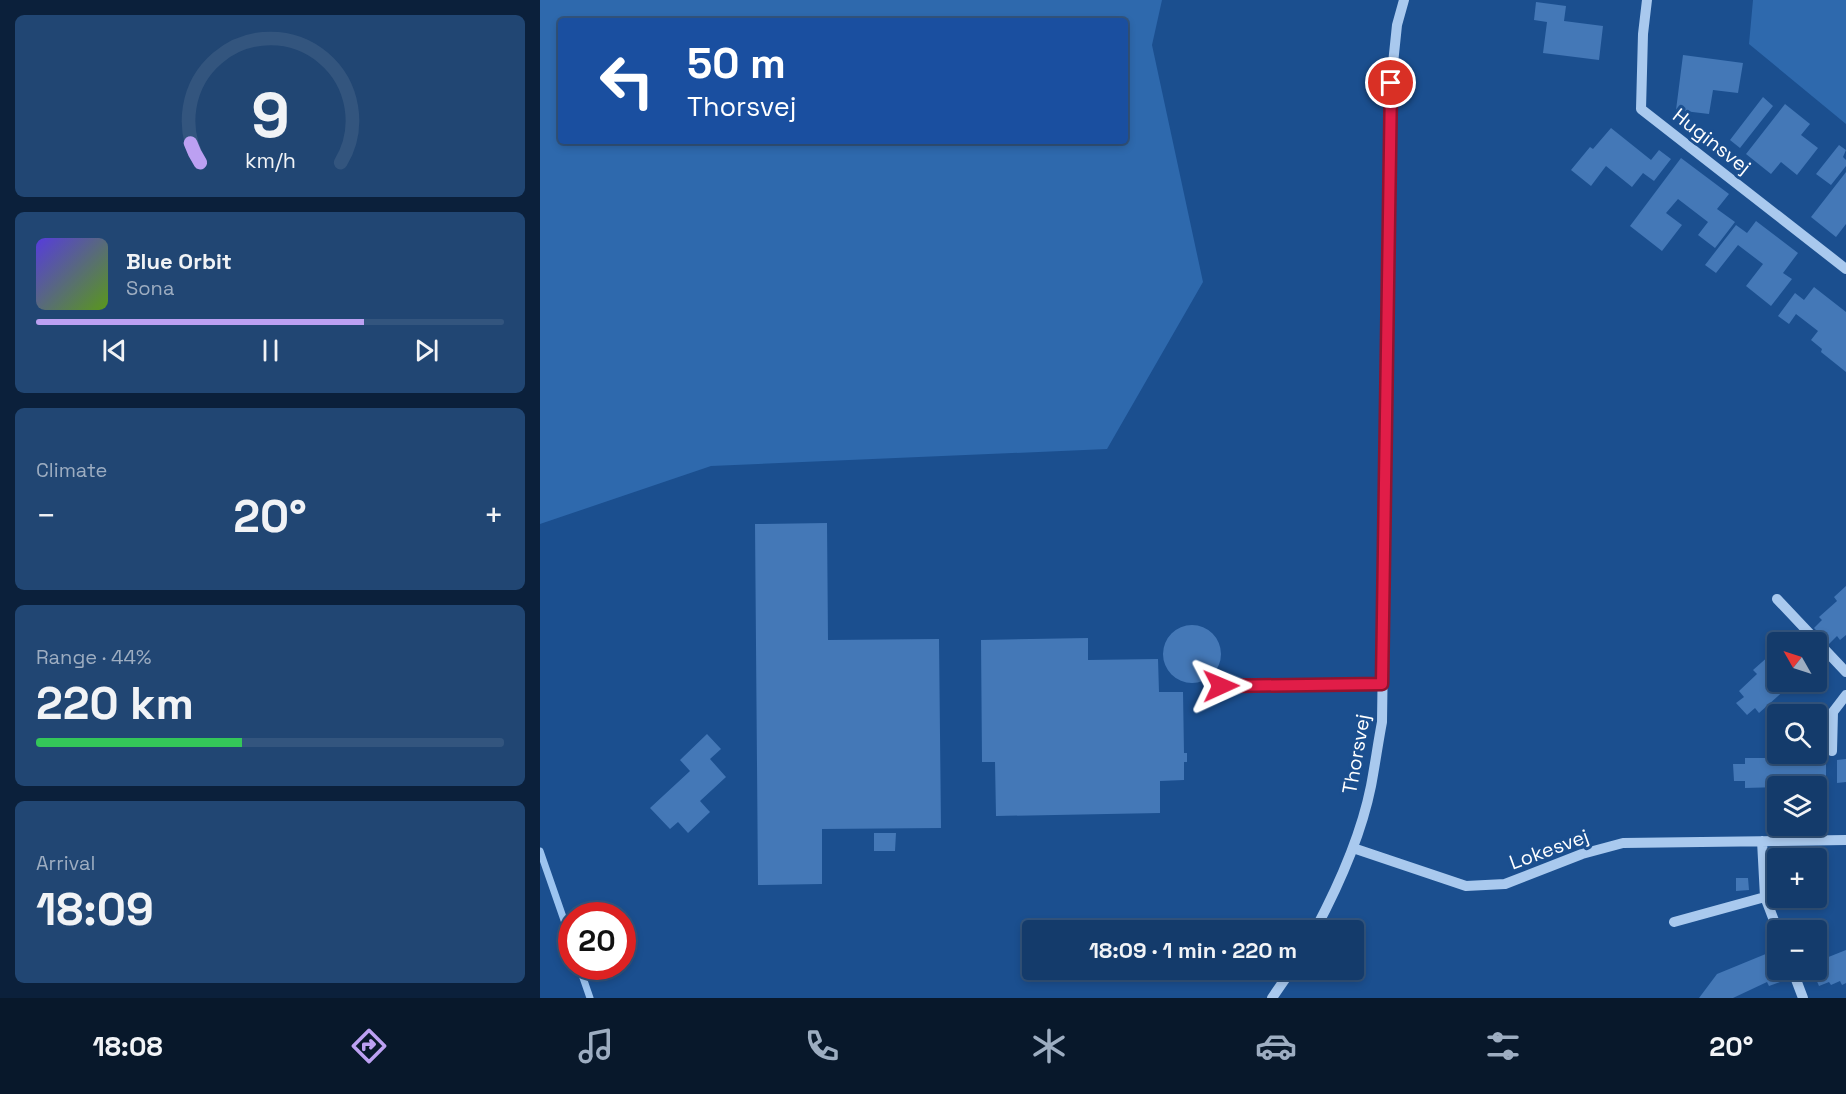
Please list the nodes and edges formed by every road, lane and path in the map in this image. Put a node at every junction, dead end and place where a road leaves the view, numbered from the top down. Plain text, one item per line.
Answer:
1 (1404, 0) edge
2 (1647, 0) edge
3 (1846, 269) edge
4 (1777, 599) dead end
5 (1846, 672) edge
6 (1382, 684) junction
7 (1221, 686) dead end
8 (1846, 695) edge
9 (1832, 751) dead end
10 (1846, 840) edge
11 (1762, 841) junction
12 (1353, 848) junction
13 (1765, 897) junction
14 (1321, 920) edge
15 (1774, 920) edge
16 (1674, 922) dead end
17 (1284, 980) edge
18 (1796, 980) edge
19 (1272, 998) edge
20 (1803, 998) edge

1 - 6 street, Thorsvej
2 - 3 street, Huginsvej
4 - 5 street
6 - 7 street
6 - 12 street, Thorsvej
8 - 9 street
10 - 11 street, Lokesvej
11 - 12 street, Lokesvej
11 - 13 street
12 - 14 street, Thorsvej
13 - 15 street
13 - 16 street
17 - 19 street
18 - 20 street

